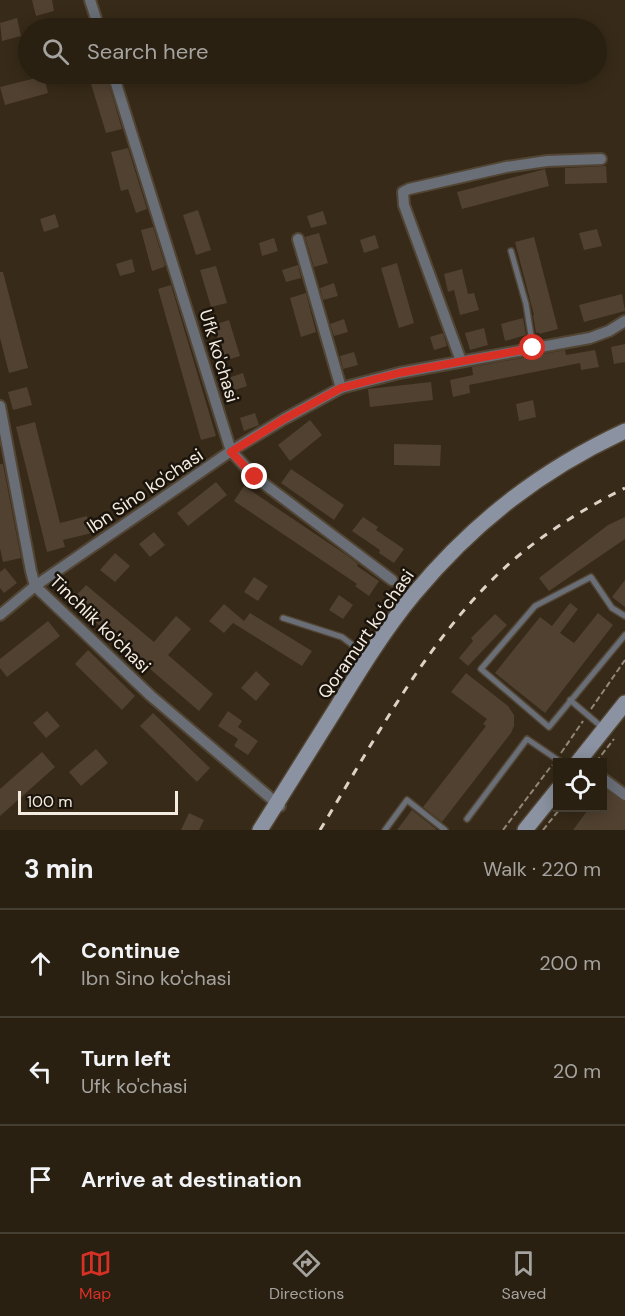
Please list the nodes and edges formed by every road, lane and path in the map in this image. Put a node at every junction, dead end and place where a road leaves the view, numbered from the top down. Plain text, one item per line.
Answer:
1 (90, 0) edge
2 (96, 18) edge
3 (116, 84) edge
4 (601, 159) dead end
5 (298, 240) dead end
6 (511, 251) dead end
7 (625, 321) edge
8 (533, 348) junction
9 (461, 361) junction
10 (341, 388) junction
11 (0, 406) edge
12 (625, 431) edge
13 (625, 436) edge
14 (231, 452) junction
15 (392, 580) dead end
16 (35, 586) junction
17 (0, 615) edge
18 (625, 616) edge
19 (283, 618) dead end
20 (625, 634) edge
21 (368, 657) junction
22 (625, 660) edge
23 (570, 700) junction
24 (625, 704) edge
25 (588, 714) junction
26 (611, 732) junction
27 (555, 758) edge
28 (561, 758) edge
29 (584, 758) edge
30 (598, 758) edge
31 (553, 768) edge
32 (607, 781) edge
33 (553, 795) edge
34 (625, 795) edge
35 (278, 805) junction
36 (557, 812) edge
37 (467, 819) dead end
38 (260, 830) edge
39 (265, 830) edge
40 (384, 830) edge
41 (445, 830) edge
42 (503, 830) edge
43 (525, 830) edge
44 (543, 830) edge

1 - 2 street
3 - 14 street, Ufk ko'chasi
4 - 9 street
5 - 10 street
6 - 8 lane
7 - 8 street, Ibn Sino ko'chasi
8 - 9 street, Ibn Sino ko'chasi
9 - 10 street, Ibn Sino ko'chasi
10 - 14 street, Ibn Sino ko'chasi
11 - 16 street, Tinchlik ko'chasi
12 - 21 main road, Qoramurt koʻchasi
13 - 35 main road, Qoramurt koʻchasi
14 - 15 street, Ufk ko'chasi
14 - 16 street, Ibn Sino ko'chasi
16 - 17 street, Ibn Sino ko'chasi
16 - 35 street, Tinchlik ko'chasi
18 - 23 lane
19 - 21 lane
20 - 23 lane
21 - 35 main road, Qoramurt koʻchasi
22 - 25 path
23 - 25 lane
24 - 26 main road
25 - 26 lane
25 - 28 path
26 - 29 main road
26 - 30 path
27 - 37 lane
31 - 42 path
32 - 34 street
33 - 43 main road
35 - 38 main road, Qoramurt koʻchasi
35 - 39 main road, Qoramurt koʻchasi
36 - 44 path
40 - 41 lane

